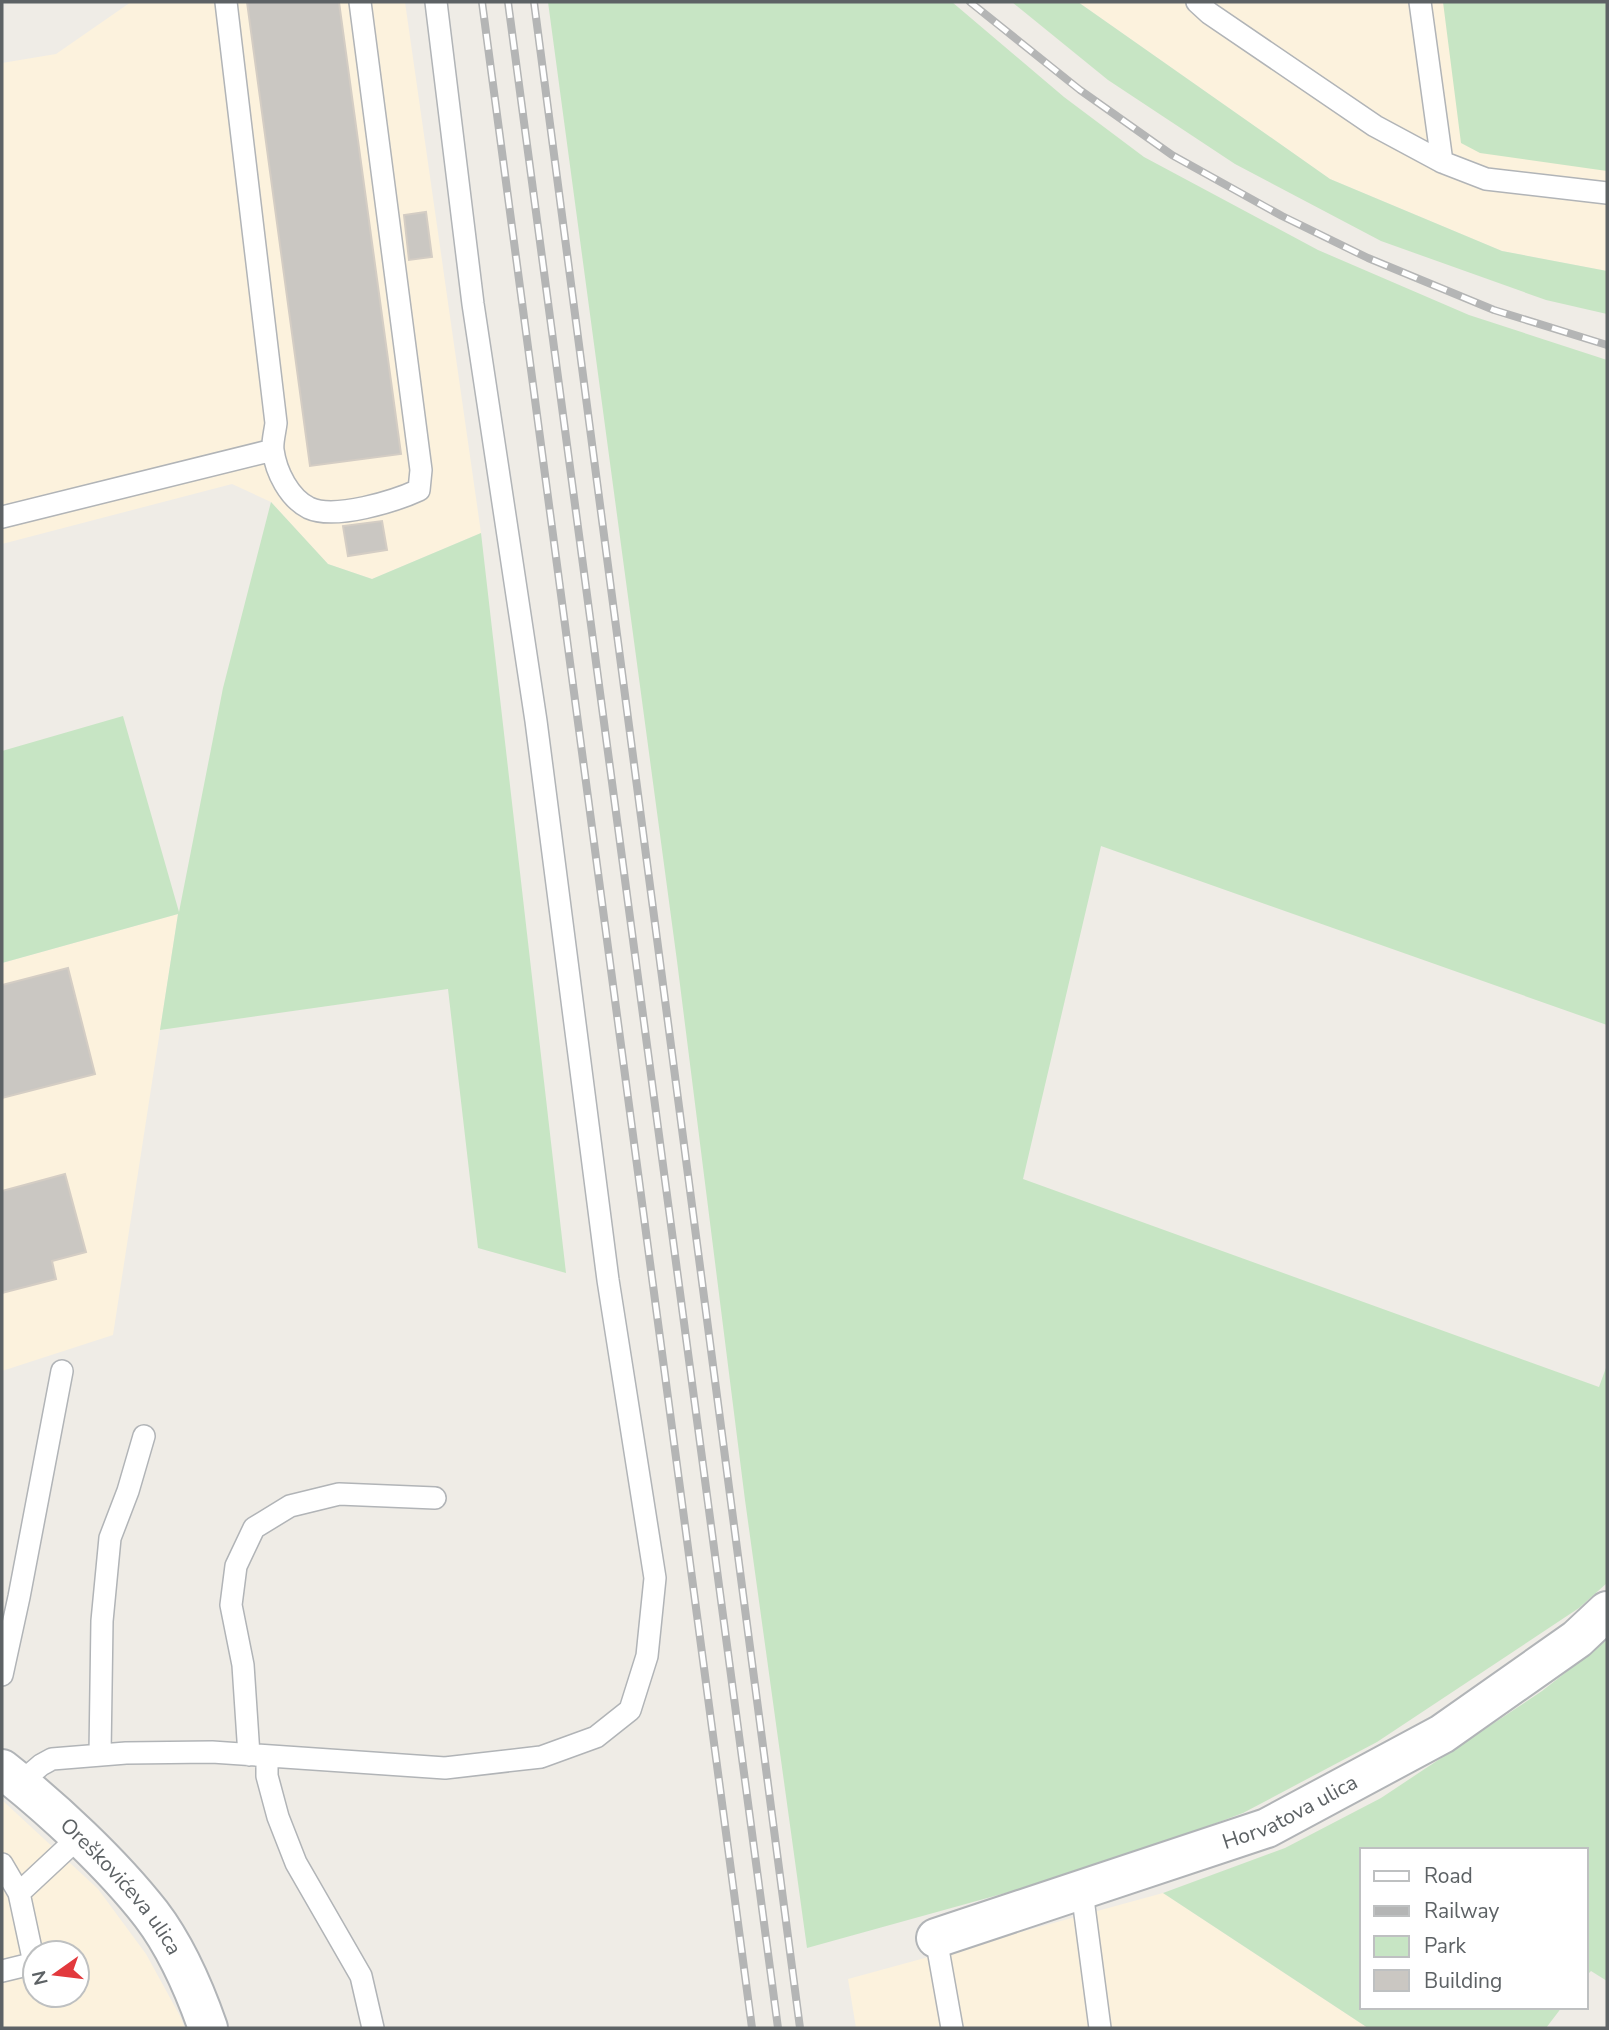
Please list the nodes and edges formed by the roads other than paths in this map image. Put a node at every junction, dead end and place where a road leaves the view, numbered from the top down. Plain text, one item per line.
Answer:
1 (226, 2) edge
2 (360, 2) edge
3 (436, 2) edge
4 (1196, 2) edge
5 (1420, 2) edge
6 (1442, 162) junction
7 (1607, 193) edge
8 (273, 450) junction
9 (2, 517) edge
10 (62, 1371) dead end
11 (144, 1436) dead end
12 (435, 1498) dead end
13 (1607, 1611) edge
14 (2, 1675) edge
15 (100, 1754) junction
16 (258, 1756) junction
17 (11, 1776) edge
18 (79, 1838) junction
19 (2, 1864) edge
20 (1082, 1891) junction
21 (19, 1893) junction
22 (936, 1938) joint
23 (29, 1939) edge
24 (21, 1966) edge
25 (2, 1970) edge
26 (208, 2028) edge
27 (373, 2028) edge
28 (952, 2028) edge
29 (1100, 2028) edge

1 - 8 lane
2 - 8 lane
3 - 16 lane
4 - 6 lane
5 - 6 lane
6 - 7 lane
8 - 9 lane
10 - 14 lane
11 - 15 lane
12 - 16 lane
13 - 20 street, Horvatova ulica
15 - 16 lane
15 - 17 lane
16 - 27 lane
17 - 18 street, Oreškovićeva ulica
18 - 21 lane
18 - 26 street, Oreškovićeva ulica
19 - 21 lane
20 - 22 street, Horvatova ulica
20 - 29 lane
21 - 23 lane
22 - 28 lane
24 - 25 lane

